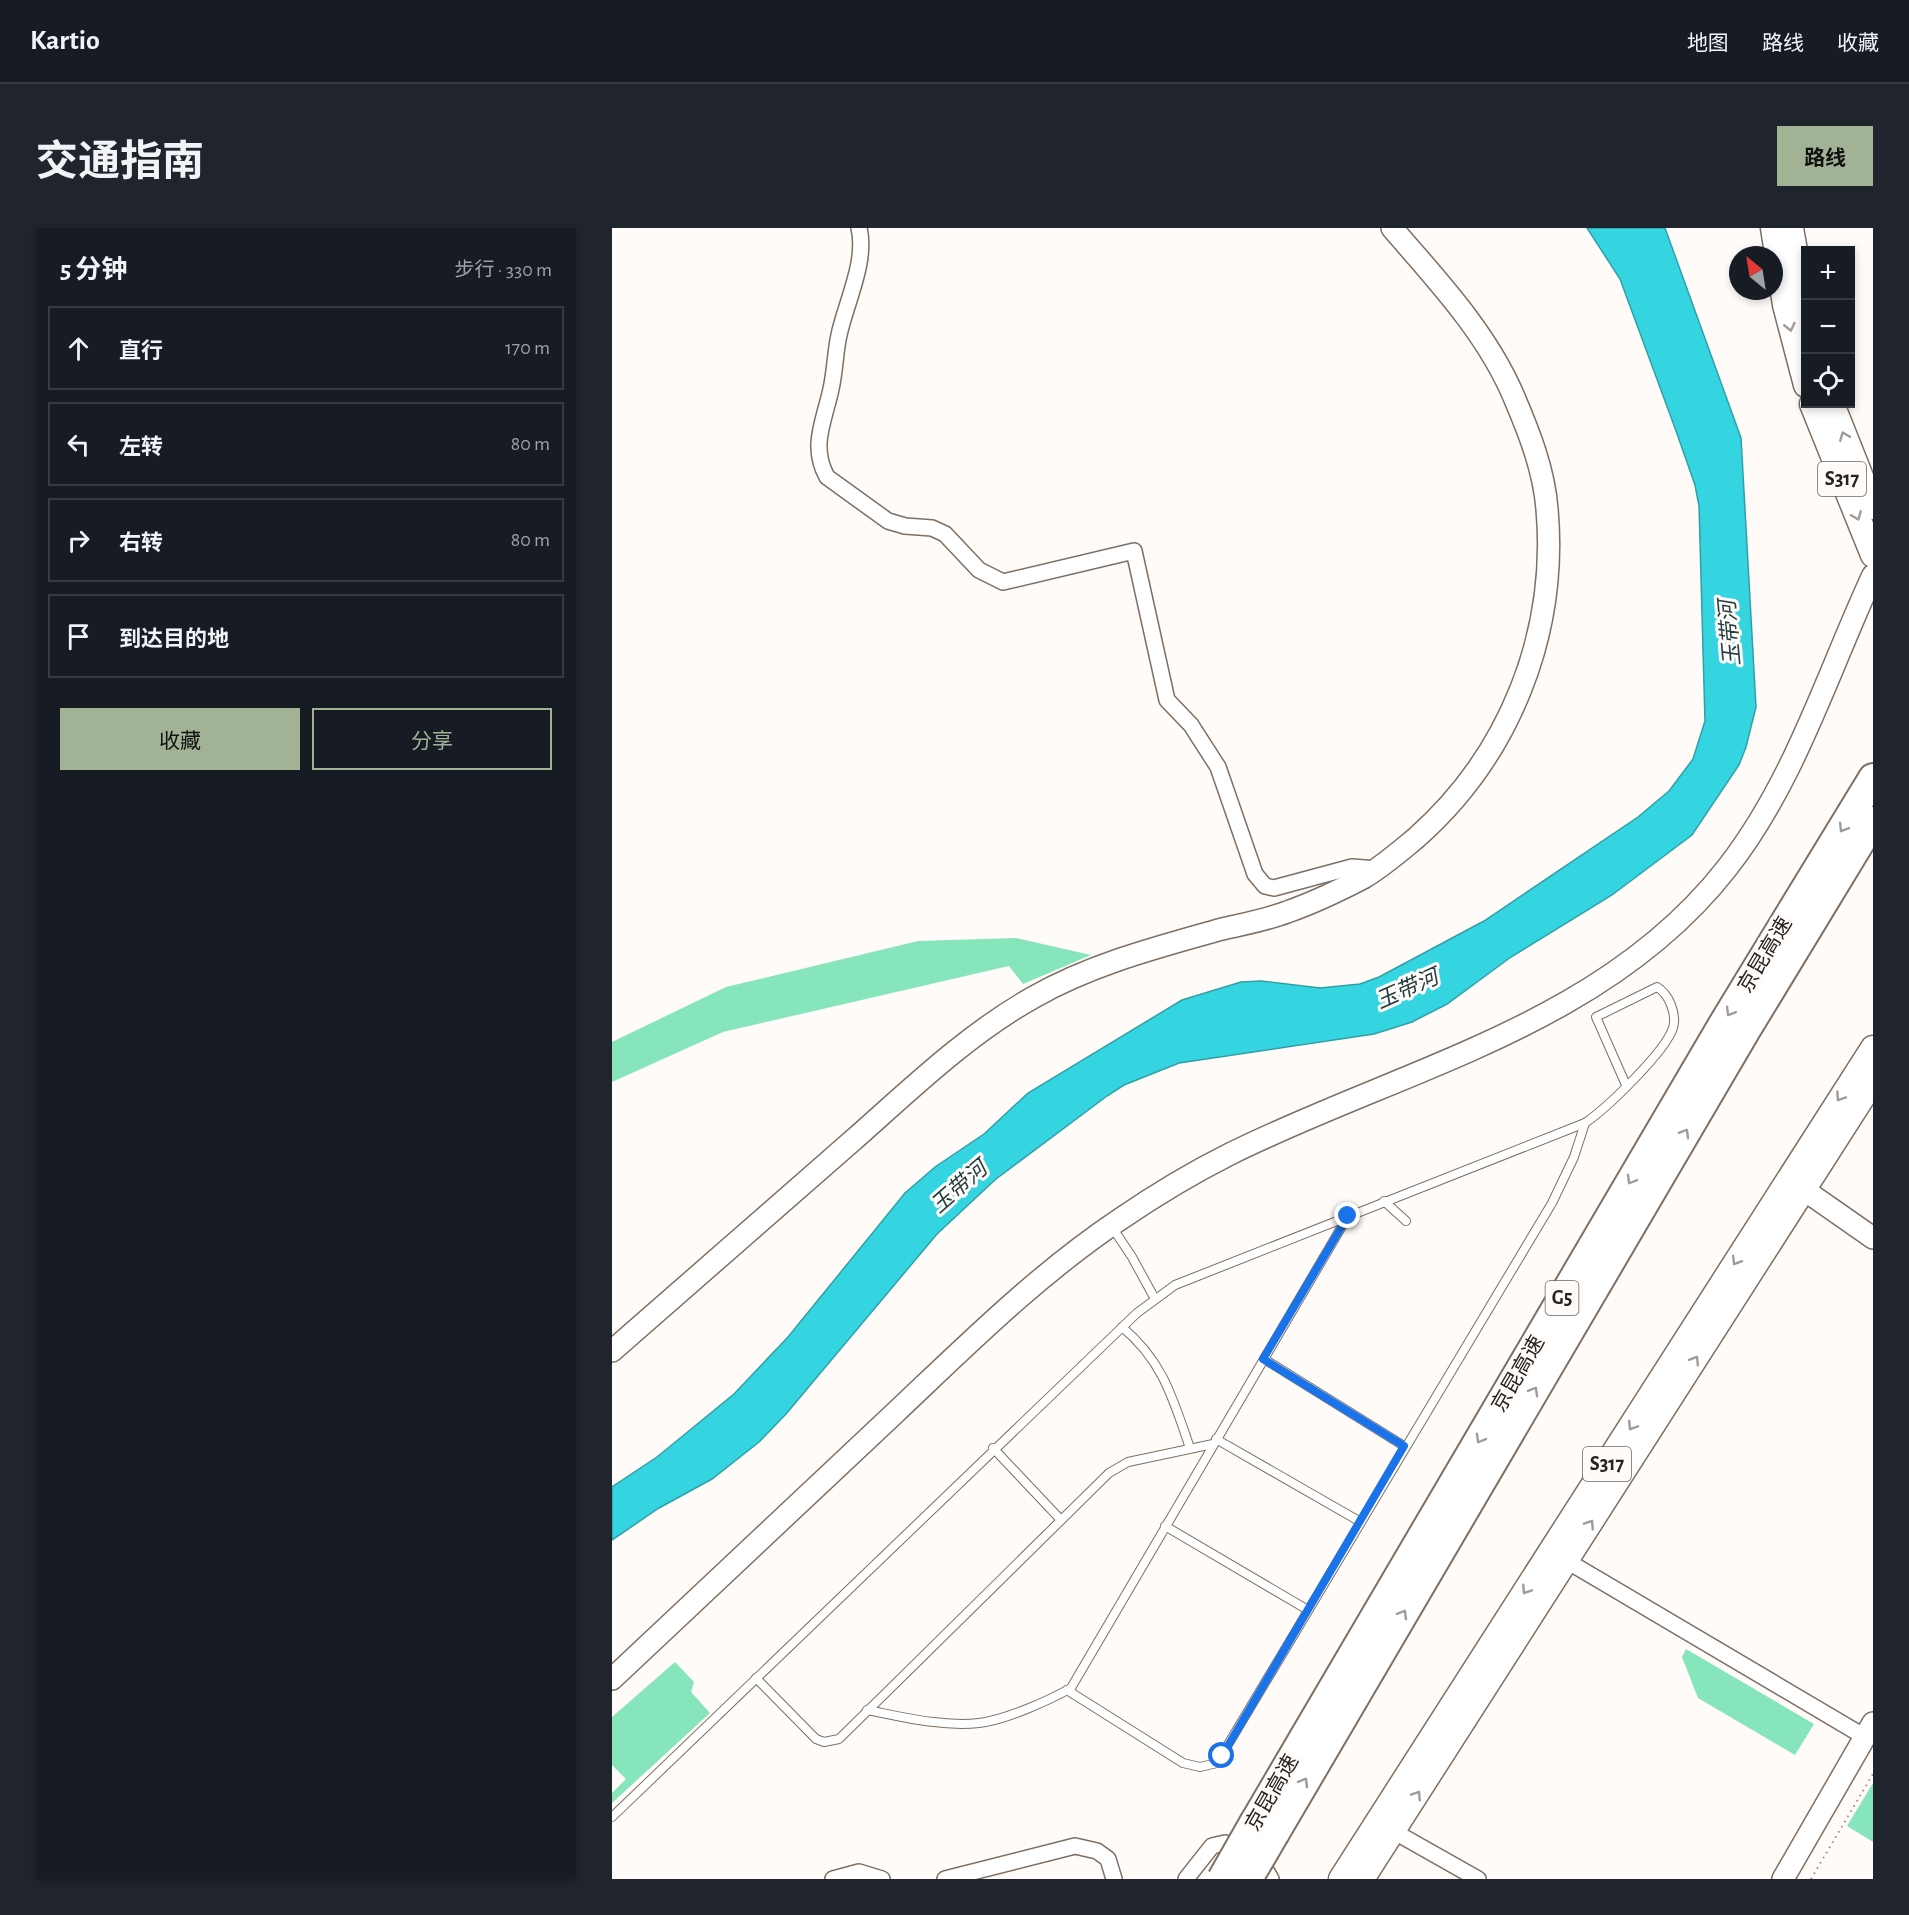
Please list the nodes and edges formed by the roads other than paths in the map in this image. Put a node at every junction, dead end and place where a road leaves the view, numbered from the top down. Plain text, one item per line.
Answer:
1 (859, 228) edge
2 (1392, 228) edge
3 (1773, 228) edge
4 (1791, 228) edge
5 (1804, 300) edge
6 (1801, 366) edge
7 (1814, 408) edge
8 (1834, 408) edge
9 (1873, 507) edge
10 (1873, 555) edge
11 (1873, 575) edge
12 (1873, 778) edge
13 (1873, 821) edge
14 (1377, 869) junction
15 (1873, 1048) edge
16 (1873, 1081) edge
17 (1626, 1085) junction
18 (1585, 1123) junction
19 (1795, 1184) junction
20 (1384, 1201) junction
21 (1348, 1216) junction
22 (1406, 1221) dead end
23 (1111, 1226) junction
24 (1873, 1238) edge
25 (1155, 1299) junction
26 (1122, 1327) junction
27 (612, 1351) edge
28 (1263, 1359) junction
29 (1214, 1442) junction
30 (1404, 1446) junction
31 (993, 1448) junction
32 (1190, 1448) junction
33 (1061, 1520) junction
34 (1359, 1521) junction
35 (1165, 1526) junction
36 (1567, 1561) junction
37 (1308, 1610) junction
38 (756, 1678) junction
39 (612, 1679) edge
40 (1067, 1690) junction
41 (867, 1710) junction
42 (1869, 1730) edge
43 (612, 1817) edge
44 (1265, 1827) junction
45 (1393, 1831) junction
46 (833, 1879) edge
47 (882, 1879) edge
48 (945, 1879) edge
49 (1114, 1879) edge
50 (1186, 1879) edge
51 (1222, 1879) edge
52 (1248, 1879) edge
53 (1271, 1879) edge
54 (1341, 1879) edge
55 (1362, 1879) edge
56 (1478, 1879) edge
57 (1783, 1879) edge

1 - 14 street
2 - 14 street
3 -> 6 main road
4 - 5 main road
7 -> 10 main road, S317
9 -> 8 main road, S317
11 - 23 street
12 -> 44 highway, 京昆高速 / G5
44 -> 13 highway, 京昆高速 / G5
14 - 27 street
15 -> 19 main road, S317
16 - 19 main road, S317
17 - 17 lane
17 - 18 lane
18 - 20 lane
18 - 30 lane
19 - 24 street
36 -> 19 main road, S317
19 -> 54 main road, S317
20 - 21 lane
20 - 22 lane
21 - 25 lane
21 - 28 lane
23 - 25 lane
23 - 39 street
25 - 26 lane
26 - 31 lane
26 - 32 lane
28 - 29 lane
28 - 30 lane
29 - 32 lane
29 - 34 lane
29 - 35 lane
30 - 34 lane
31 - 33 lane
31 - 38 lane
32 - 33 lane
33 - 41 lane
34 - 37 lane
35 - 37 lane
35 - 40 lane
36 - 42 street
45 -> 36 main road, S317
37 - 40 lane
38 - 41 lane
38 - 43 lane
40 - 41 lane
42 - 57 street
44 - 51 highway, 京昆高速 / G5, bridge
44 - 52 highway, 京昆高速 / G5, bridge
45 - 55 main road, S317
45 - 56 street
46 - 47 street
48 - 49 street
50 - 53 street

